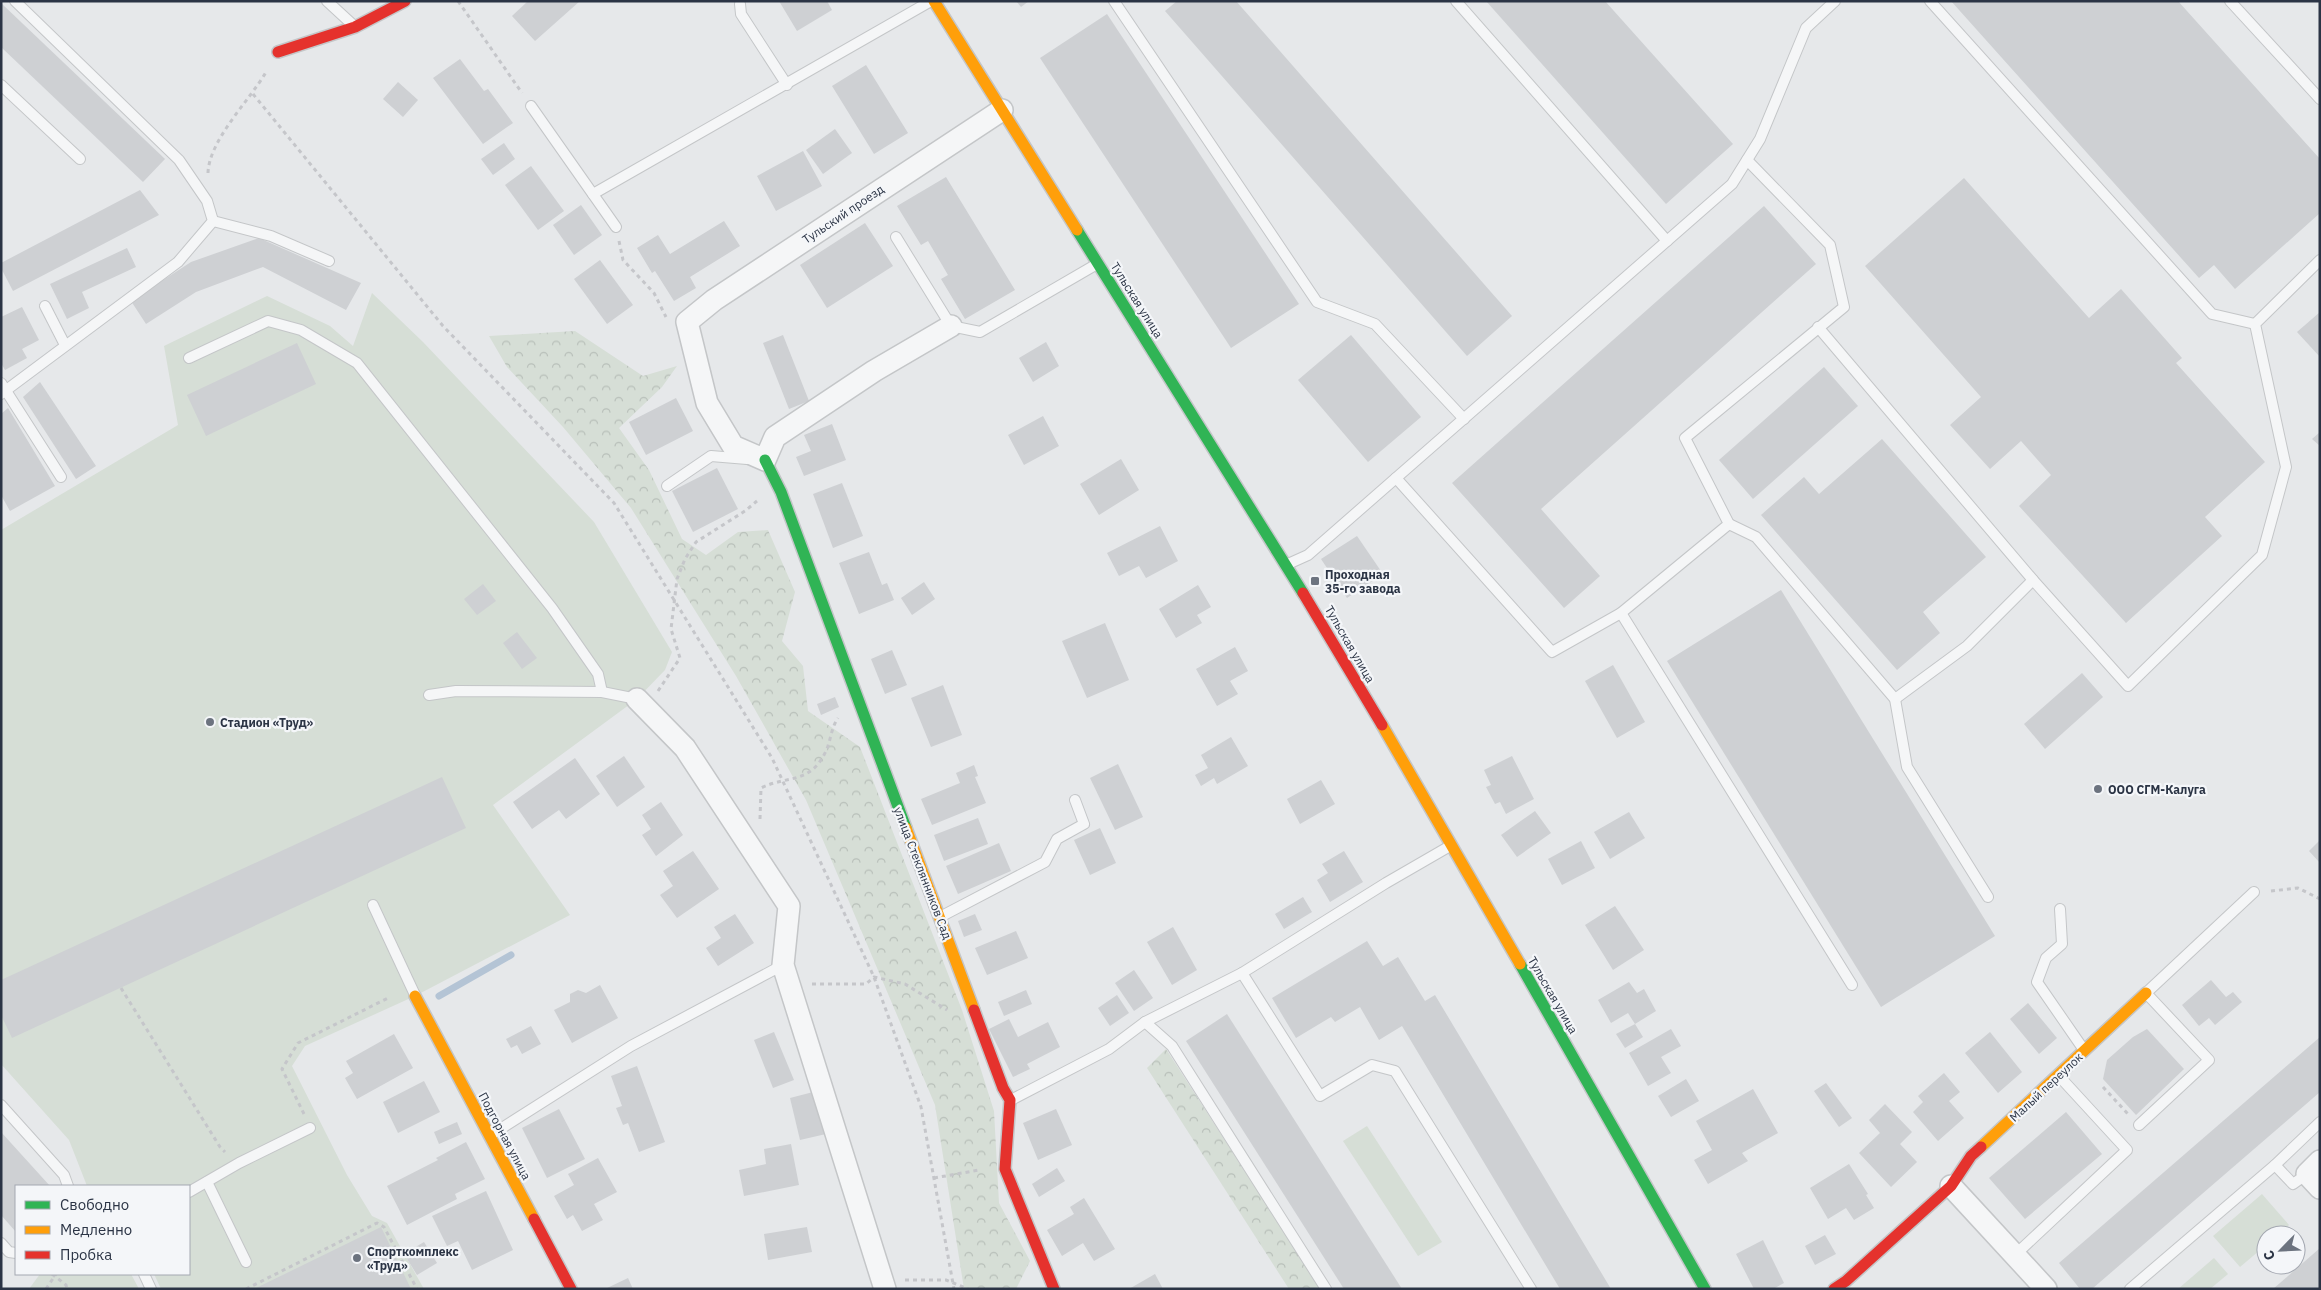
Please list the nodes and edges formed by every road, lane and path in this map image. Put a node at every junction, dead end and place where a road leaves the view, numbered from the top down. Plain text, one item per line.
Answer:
1 (15, 1) edge
2 (327, 1) edge
3 (405, 1) edge
4 (458, 1) edge
5 (932, 1) edge
6 (1114, 1) edge
7 (1456, 1) edge
8 (1835, 1) edge
9 (1930, 1) edge
10 (2230, 1) edge
11 (740, 4) dead end
12 (355, 28) junction
13 (278, 52) joint
14 (1, 85) edge
15 (787, 85) junction
16 (253, 94) junction
17 (2320, 99) edge
18 (531, 106) joint
19 (1002, 110) junction
20 (80, 159) dead end
21 (1747, 160) junction
22 (593, 194) junction
23 (207, 201) junction
24 (213, 221) junction
25 (616, 227) joint
26 (896, 237) dead end
27 (1667, 241) junction
28 (2320, 260) edge
29 (329, 261) dead end
30 (1098, 263) junction
31 (45, 306) dead end
32 (687, 322) junction
33 (2254, 324) junction
34 (951, 326) junction
35 (1818, 327) junction
36 (66, 345) junction
37 (189, 358) dead end
38 (3, 389) edge
39 (1464, 419) junction
40 (765, 460) junction
41 (61, 477) dead end
42 (1396, 478) junction
43 (667, 486) dead end
44 (781, 492) junction
45 (1729, 524) junction
46 (1287, 565) junction
47 (2033, 580) junction
48 (674, 600) junction
49 (1621, 614) junction
50 (602, 692) junction
51 (856, 693) junction
52 (429, 695) dead end
53 (1896, 700) junction
54 (642, 704) junction
55 (783, 783) junction
56 (1075, 800) dead end
57 (759, 823) dead end
58 (1452, 846) junction
59 (2254, 892) joint
60 (1988, 897) dead end
61 (2320, 899) edge
62 (373, 906) dead end
63 (2060, 909) dead end
64 (940, 917) junction
65 (783, 965) junction
66 (1242, 973) junction
67 (874, 977) junction
68 (811, 984) dead end
69 (1852, 985) dead end
70 (121, 988) dead end
71 (413, 991) junction
72 (2146, 993) junction
73 (954, 1015) dead end
74 (1145, 1022) junction
75 (2084, 1051) junction
76 (2058, 1075) junction
77 (2103, 1087) dead end
78 (1010, 1100) junction
79 (1, 1106) edge
80 (2320, 1122) edge
81 (2139, 1125) joint
82 (310, 1128) joint
83 (490, 1135) junction
84 (239, 1163) junction
85 (2275, 1164) junction
86 (1005, 1169) junction
87 (2315, 1174) edge
88 (934, 1178) junction
89 (206, 1182) junction
90 (68, 1185) edge
91 (1951, 1186) junction
92 (190, 1191) edge
93 (1, 1243) edge
94 (15, 1252) edge
95 (2014, 1255) junction
96 (246, 1262) dead end
97 (53, 1275) edge
98 (55, 1275) edge
99 (144, 1275) edge
100 (882, 1281) edge
101 (953, 1282) junction
102 (66, 1287) edge
103 (46, 1289) edge
104 (70, 1289) edge
105 (151, 1289) edge
106 (246, 1289) edge
107 (417, 1289) edge
108 (571, 1289) edge
109 (954, 1289) edge
110 (968, 1289) edge
111 (1054, 1289) edge
112 (1326, 1289) edge
113 (1531, 1289) edge
114 (1705, 1289) edge
115 (1834, 1289) edge
116 (2046, 1289) edge
117 (2130, 1289) edge

1 - 23 lane
2 - 12 lane
3 - 12 street
4 - 18 path
5 - 15 lane
5 - 19 street, Тульская улица
6 - 39 lane
7 - 27 lane
8 - 21 lane
9 - 33 lane
10 - 17 lane
11 - 15 lane
12 - 13 street
13 - 16 path
14 - 20 lane
15 - 22 lane
16 - 23 path
16 - 48 path
18 - 22 lane
19 - 30 street, Тульская улица
19 - 32 street, Тульский проезд
21 - 27 lane
21 - 35 lane
22 - 25 lane
23 - 24 lane
24 - 29 lane
24 - 36 lane
25 - 32 path
26 - 34 lane
27 - 39 lane
28 - 33 lane
30 - 34 lane
30 - 46 street, Тульская улица
31 - 36 lane
32 - 40 street
33 - 47 lane
34 - 40 street
35 - 45 lane
35 - 47 lane
36 - 38 lane
37 - 50 lane
38 - 41 lane
39 - 42 lane
40 - 43 lane
40 - 44 street, улица Стеклянников Сад
42 - 46 lane
42 - 49 lane
44 - 48 path
44 - 51 street, улица Стеклянников Сад
45 - 49 lane
45 - 53 lane
46 - 58 street, Тульская улица
47 - 53 lane
48 - 54 path
48 - 55 path
49 - 69 lane
50 - 52 lane
50 - 54 lane
51 - 55 path
51 - 64 street, улица Стеклянников Сад
53 - 60 lane
54 - 65 street
55 - 57 path
55 - 67 path
56 - 64 lane
58 - 66 lane
58 - 114 street, Тульская улица
59 - 61 path
59 - 72 lane
62 - 71 lane
63 - 75 lane
64 - 78 street, улица Стеклянников Сад
65 - 83 lane
65 - 100 street
66 - 74 lane
66 - 113 lane
67 - 68 path
67 - 73 path
67 - 88 path
70 - 84 path
71 - 82 path
71 - 83 street, Подгорная улица
72 - 75 street, Малый переулок
72 - 81 lane
74 - 78 lane
74 - 112 lane
75 - 76 street, Малый переулок
76 - 91 street, Малый переулок
76 - 95 lane
77 - 81 path
78 - 86 street, улица Стеклянников Сад
79 - 90 lane
80 - 85 lane
82 - 84 lane
83 - 108 street, Подгорная улица
84 - 89 lane
85 - 87 lane
85 - 117 lane
86 - 88 path
86 - 111 street, улица Стеклянников Сад
88 - 101 path
89 - 92 lane
89 - 96 lane
91 - 95 street
91 - 115 street, Малый переулок
93 - 94 lane
95 - 116 street
97 - 103 path
98 - 102 path
99 - 105 lane
100 - 101 path
101 - 109 path
101 - 110 path
102 - 104 path
106 - 107 path

